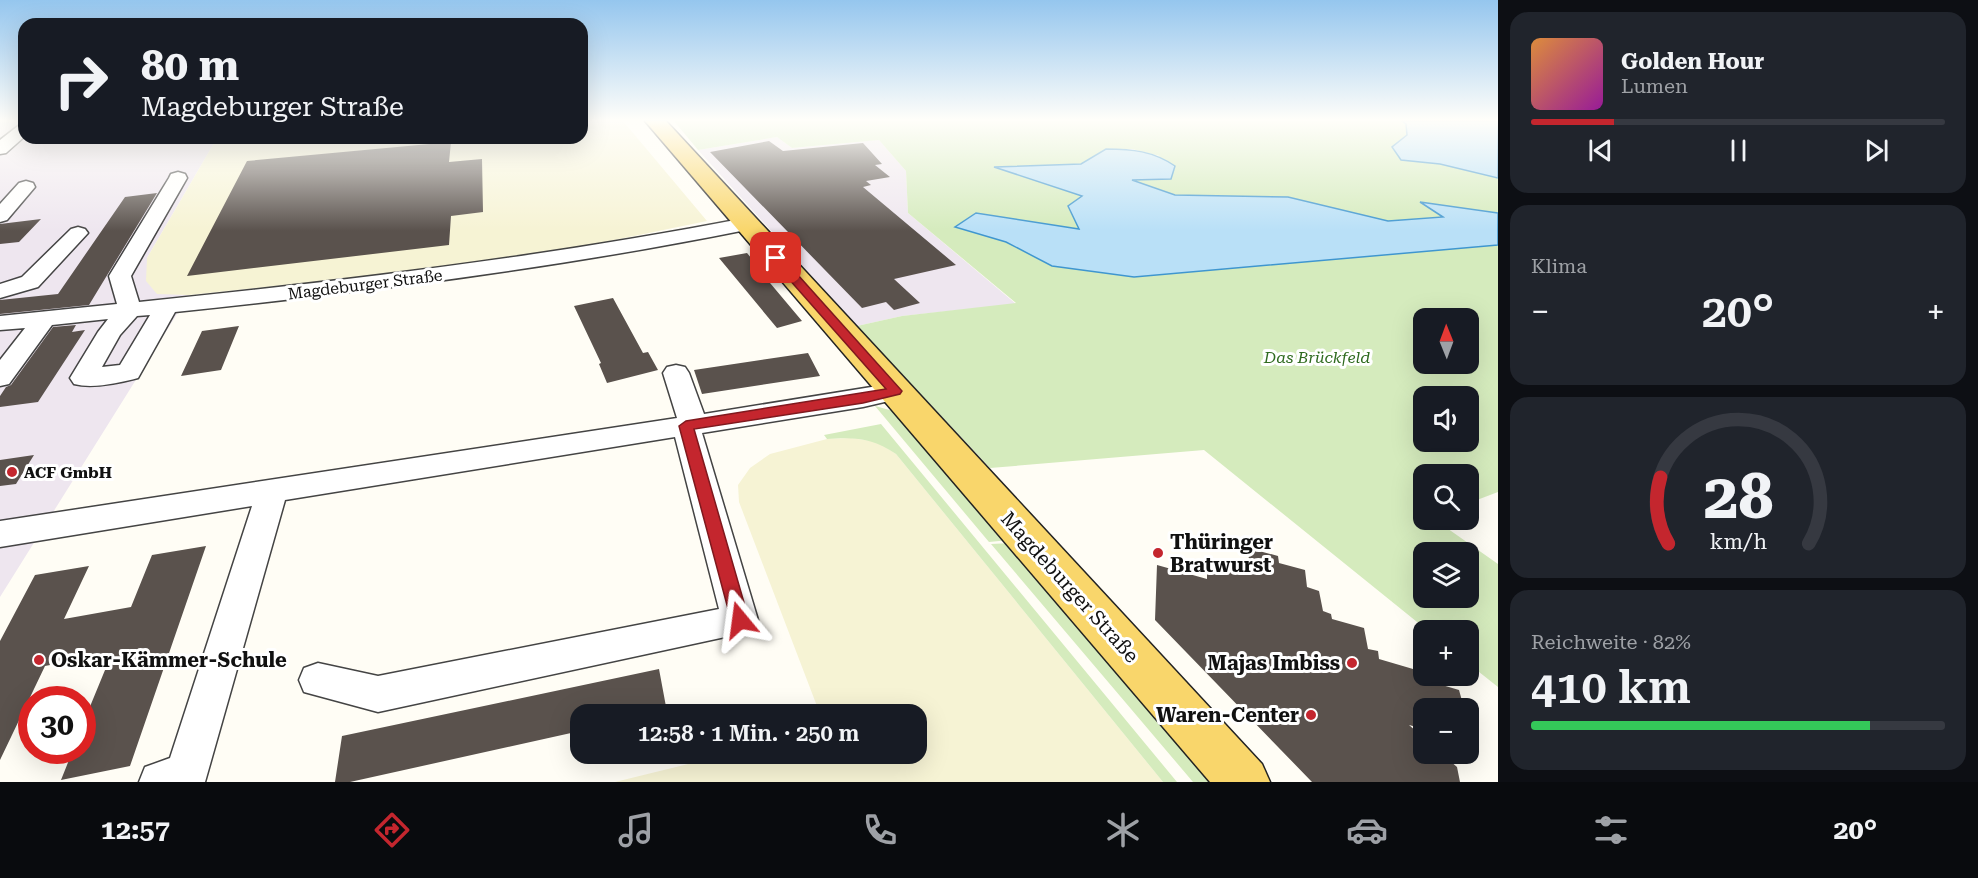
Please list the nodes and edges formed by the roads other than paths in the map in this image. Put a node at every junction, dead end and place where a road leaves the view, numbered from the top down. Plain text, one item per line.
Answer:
1 (687, 157) edge
2 (178, 178) dead end
3 (26, 187) dead end
4 (0, 216) edge
5 (746, 224) junction
6 (78, 233) dead end
7 (0, 291) edge
8 (167, 306) junction
9 (130, 310) junction
10 (45, 318) junction
11 (0, 323) edge
12 (676, 373) dead end
13 (0, 378) edge
14 (896, 391) junction
15 (690, 425) junction
16 (272, 491) junction
17 (5, 540) edge
18 (318, 680) dead end
19 (160, 782) edge
20 (1244, 782) edge

1 - 5 main road, Magdeburger Straße
2 - 9 street
3 - 4 street
5 - 8 street, Magdeburger Straße
5 - 14 main road, Magdeburger Straße
6 - 7 street
8 - 9 street, Magdeburger Straße
8 - 9 street
9 - 10 street, Magdeburger Straße
10 - 11 street, Magdeburger Straße
10 - 13 street
12 - 15 street
14 - 15 street
14 - 20 main road, Magdeburger Straße
15 - 16 street
15 - 18 street
16 - 17 street
16 - 19 street

